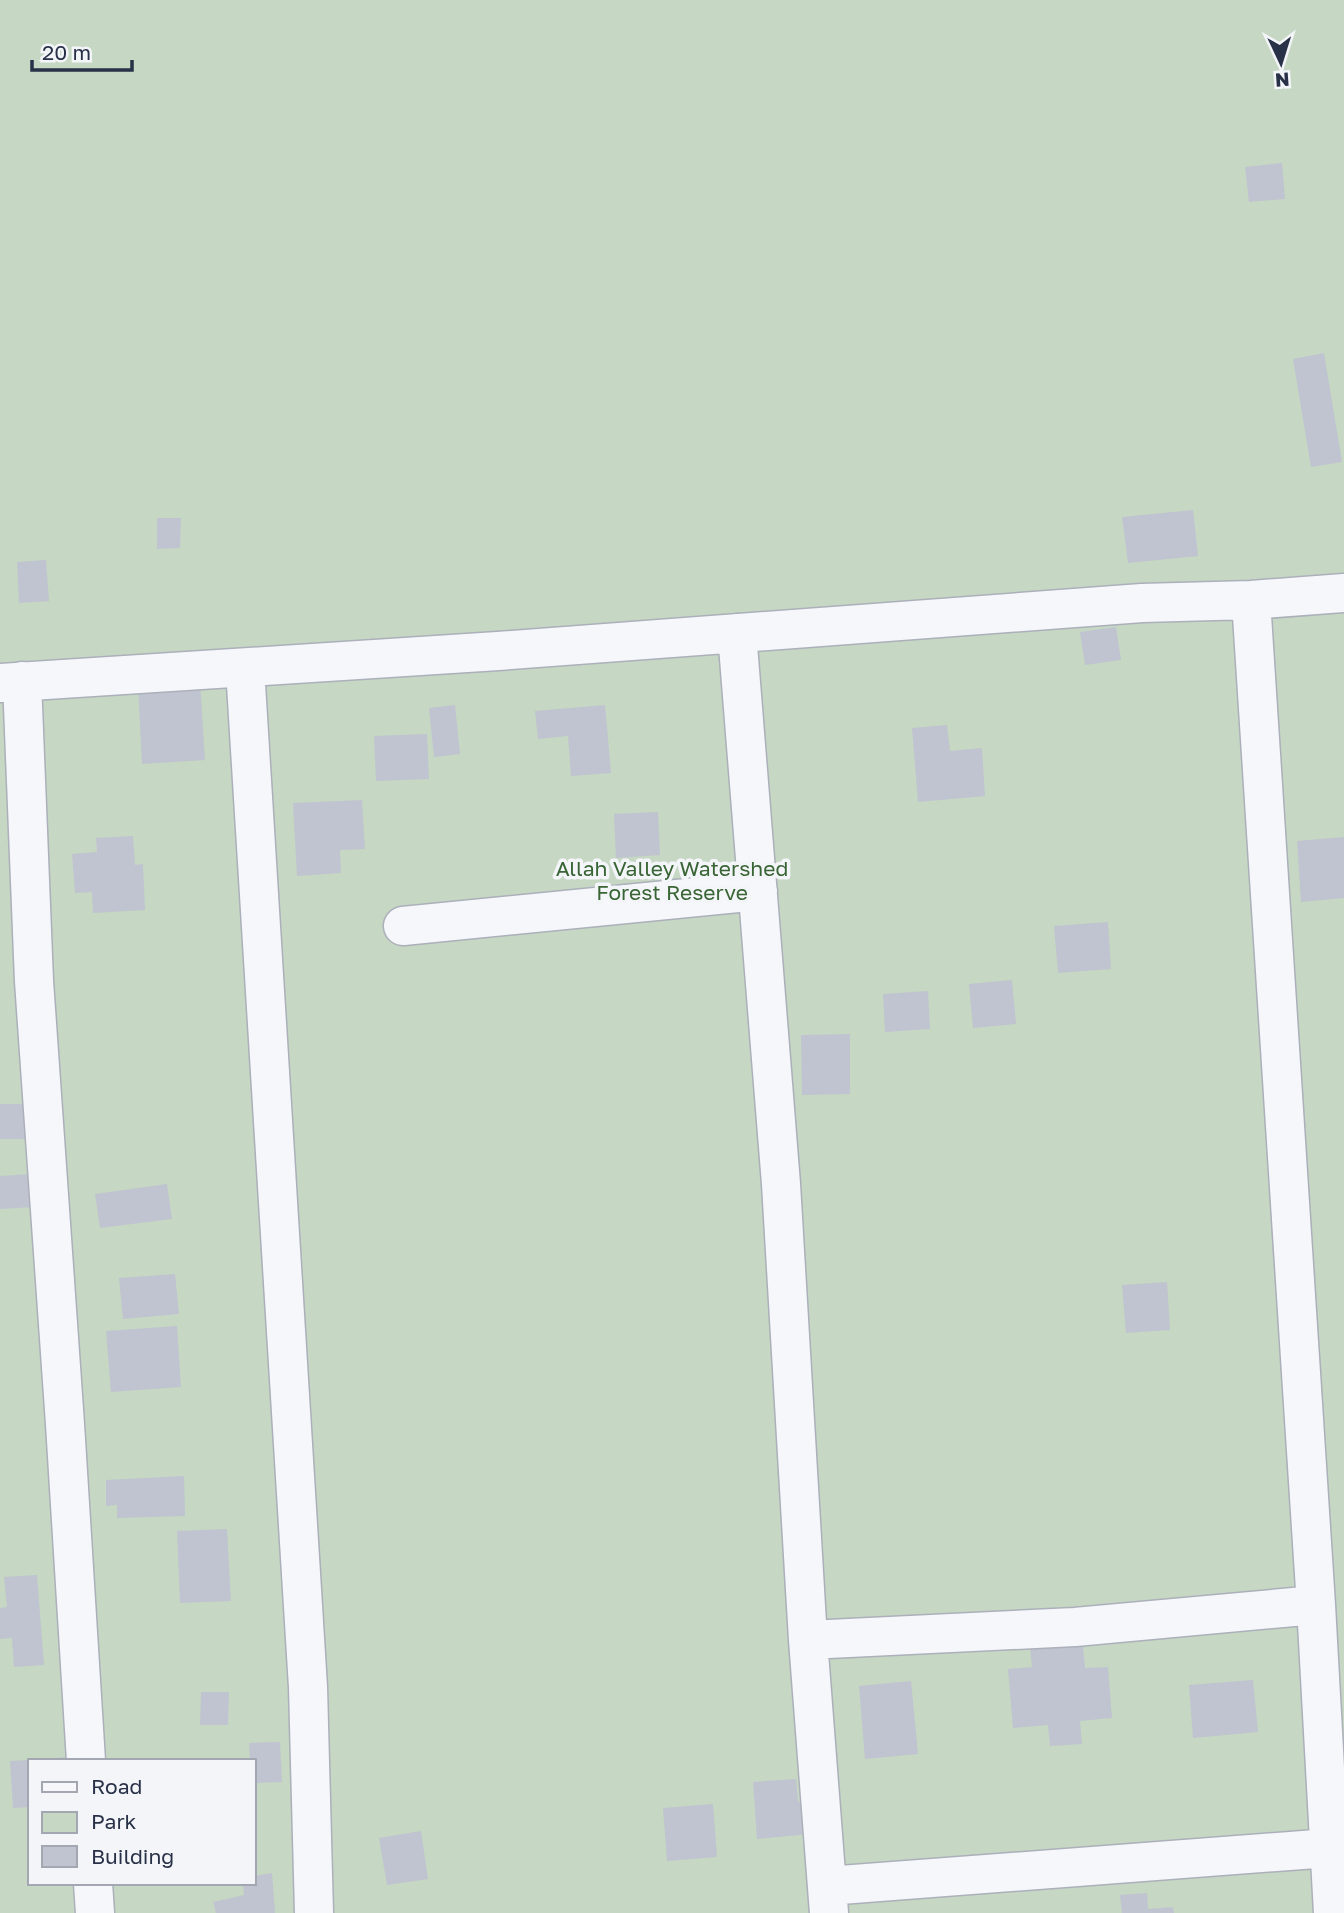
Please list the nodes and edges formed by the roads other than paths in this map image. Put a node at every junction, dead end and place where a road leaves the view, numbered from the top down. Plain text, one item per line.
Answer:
1 (1344, 593) edge
2 (1251, 600) junction
3 (737, 633) junction
4 (245, 668) junction
5 (11, 682) edge
6 (758, 891) junction
7 (402, 926) dead end
8 (1316, 1605) junction
9 (808, 1640) junction
10 (86, 1759) edge
11 (1329, 1848) junction
12 (93, 1885) edge
13 (828, 1899) edge
14 (95, 1913) edge
15 (314, 1913) edge
16 (1333, 1913) edge

1 - 2 street
2 - 3 street
2 - 8 street
3 - 4 street
3 - 6 street
4 - 5 street
4 - 15 street
5 - 10 street
6 - 7 street
6 - 9 street
8 - 9 street
8 - 11 street
9 - 13 street
11 - 13 street
11 - 16 street
12 - 14 street

